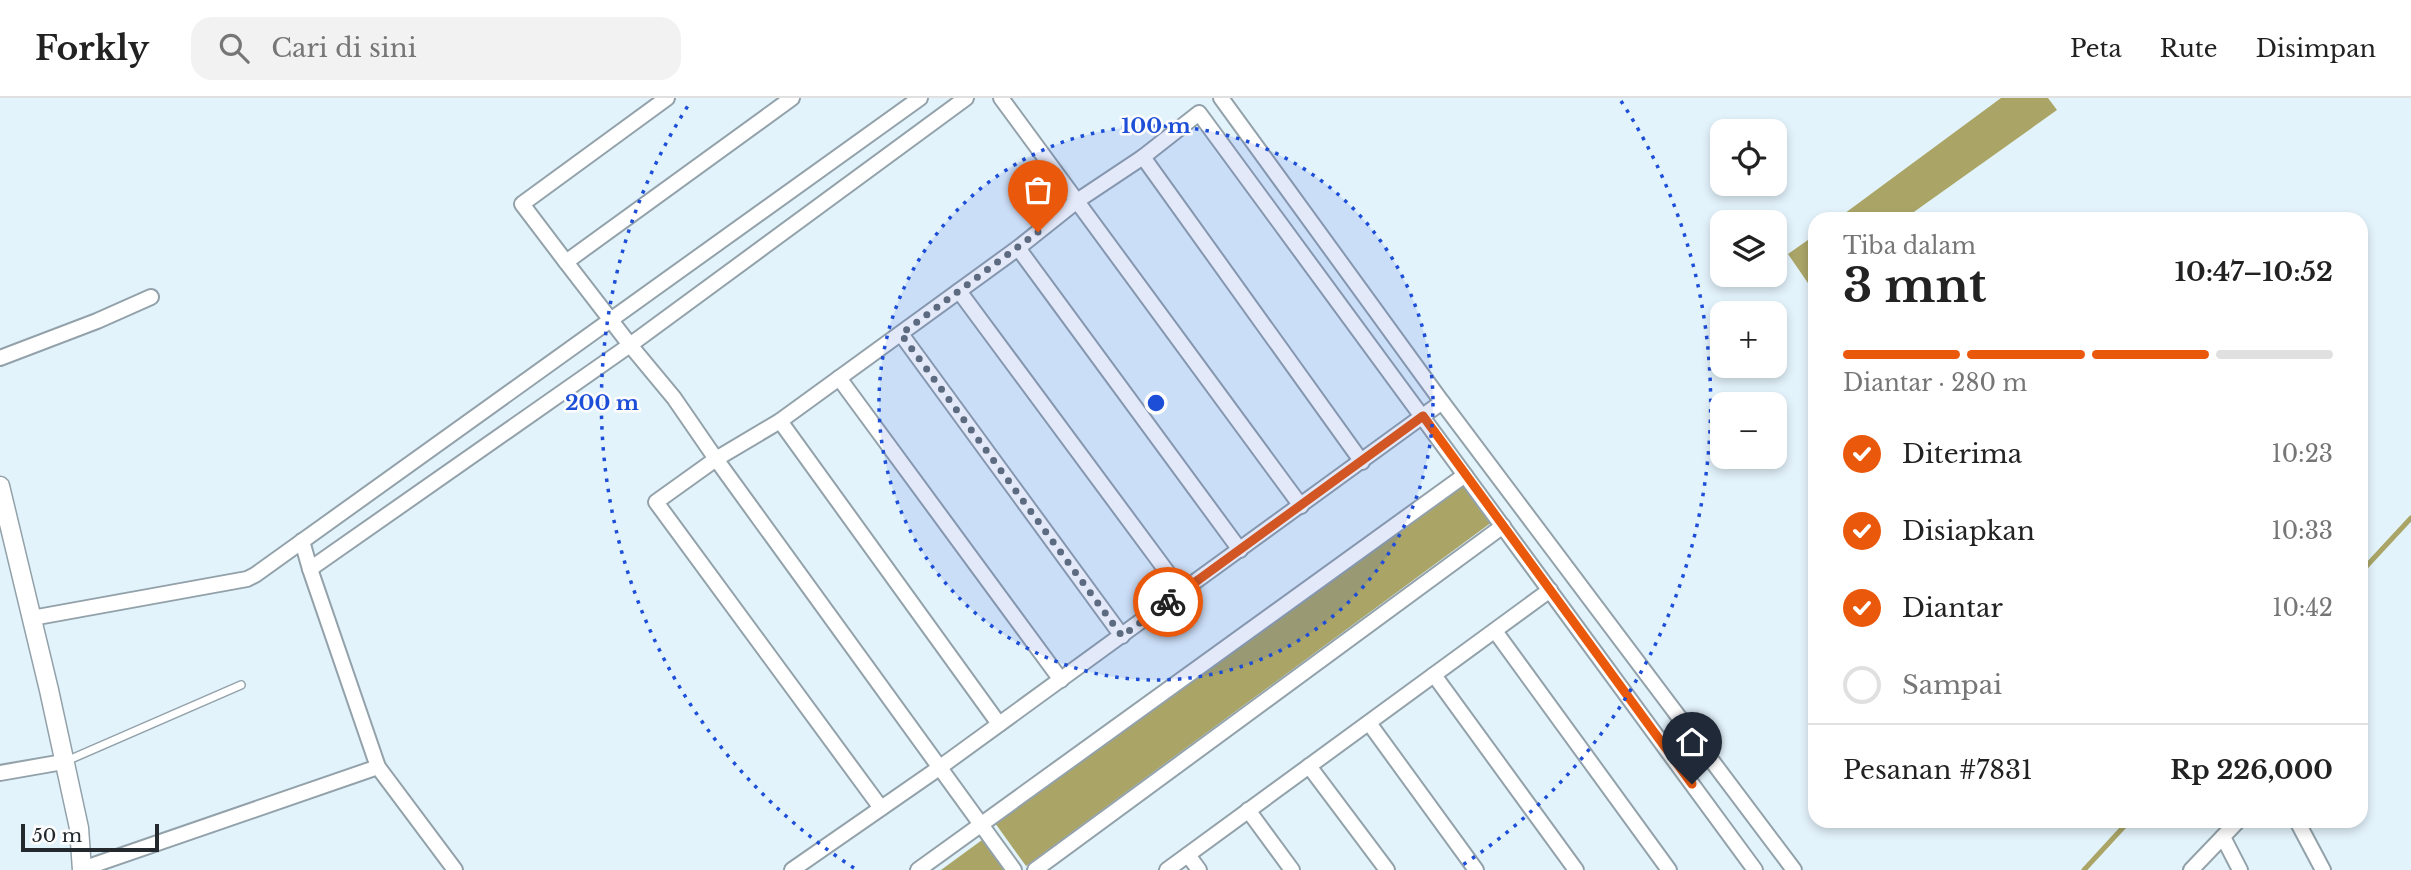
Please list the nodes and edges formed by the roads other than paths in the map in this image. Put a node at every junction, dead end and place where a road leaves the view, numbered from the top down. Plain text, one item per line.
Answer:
1 (667, 98) edge
2 (792, 98) edge
3 (920, 98) edge
4 (966, 98) edge
5 (1001, 98) edge
6 (1219, 98) edge
7 (1199, 113) junction
8 (1143, 157) junction
9 (1077, 201) junction
10 (1018, 248) junction
11 (566, 262) junction
12 (959, 291) junction
13 (151, 297) dead end
14 (611, 321) junction
15 (901, 334) junction
16 (630, 345) junction
17 (0, 358) edge
18 (839, 378) junction
19 (1442, 402) junction
20 (1423, 416) junction
21 (780, 421) junction
22 (716, 459) junction
23 (1362, 461) junction
24 (1465, 475) junction
25 (0, 486) edge
26 (1301, 506) junction
27 (1503, 526) junction
28 (302, 541) junction
29 (1240, 550) junction
30 (310, 569) junction
31 (1550, 590) junction
32 (1182, 592) junction
33 (32, 618) junction
34 (1495, 631) junction
35 (1122, 636) junction
36 (1434, 675) junction
37 (1061, 680) junction
38 (241, 685) dead end
39 (1369, 723) junction
40 (999, 724) junction
41 (63, 762) junction
42 (1309, 766) junction
43 (378, 767) junction
44 (939, 768) junction
45 (0, 773) edge
46 (881, 808) junction
47 (1248, 810) junction
48 (980, 824) junction
49 (2231, 828) edge
50 (2301, 828) edge
51 (2223, 837) junction
52 (1188, 855) junction
53 (1290, 868) edge
54 (82, 870) edge
55 (455, 870) edge
56 (792, 870) edge
57 (918, 870) edge
58 (1014, 870) edge
59 (1035, 870) edge
60 (1167, 870) edge
61 (1199, 870) edge
62 (1387, 870) edge
63 (1476, 870) edge
64 (1576, 870) edge
65 (1669, 870) edge
66 (1755, 870) edge
67 (1794, 870) edge
68 (2192, 870) edge
69 (2240, 870) edge
70 (2323, 870) edge

1 - 11 street
2 - 11 street
3 - 14 street
4 - 16 street
5 - 9 street
6 - 7 street
6 - 19 street
7 - 8 street
7 - 20 street
8 - 9 street
8 - 23 street
9 - 10 street
9 - 26 street
10 - 12 street
10 - 29 street
11 - 14 street
12 - 15 street
12 - 32 street
13 - 17 street
14 - 16 street
14 - 28 street
15 - 18 street
15 - 35 street
16 - 22 street
16 - 30 street
18 - 21 street
18 - 37 street
19 - 20 street
19 - 67 street
20 - 23 street
20 - 24 street
21 - 22 street
21 - 40 street
22 - 44 street
22 - 46 street
23 - 26 street
24 - 27 street
24 - 48 street
25 - 33 street
26 - 29 street
27 - 31 street
27 - 59 street
28 - 30 street
28 - 33 street
29 - 32 street
30 - 43 street
31 - 34 street
31 - 66 street
32 - 35 street
33 - 41 street
34 - 36 street
34 - 65 street
35 - 37 street
36 - 39 street
36 - 64 street
37 - 40 street
38 - 41 lane
39 - 42 street
39 - 63 street
40 - 44 street
41 - 45 street
41 - 54 street
42 - 47 street
42 - 62 street
43 - 54 street
43 - 55 street
44 - 46 street
44 - 48 street
46 - 56 street
47 - 52 street
47 - 53 street
48 - 57 street
48 - 58 street
49 - 51 street
50 - 70 street
51 - 68 street
51 - 69 street
52 - 60 street
52 - 61 street

